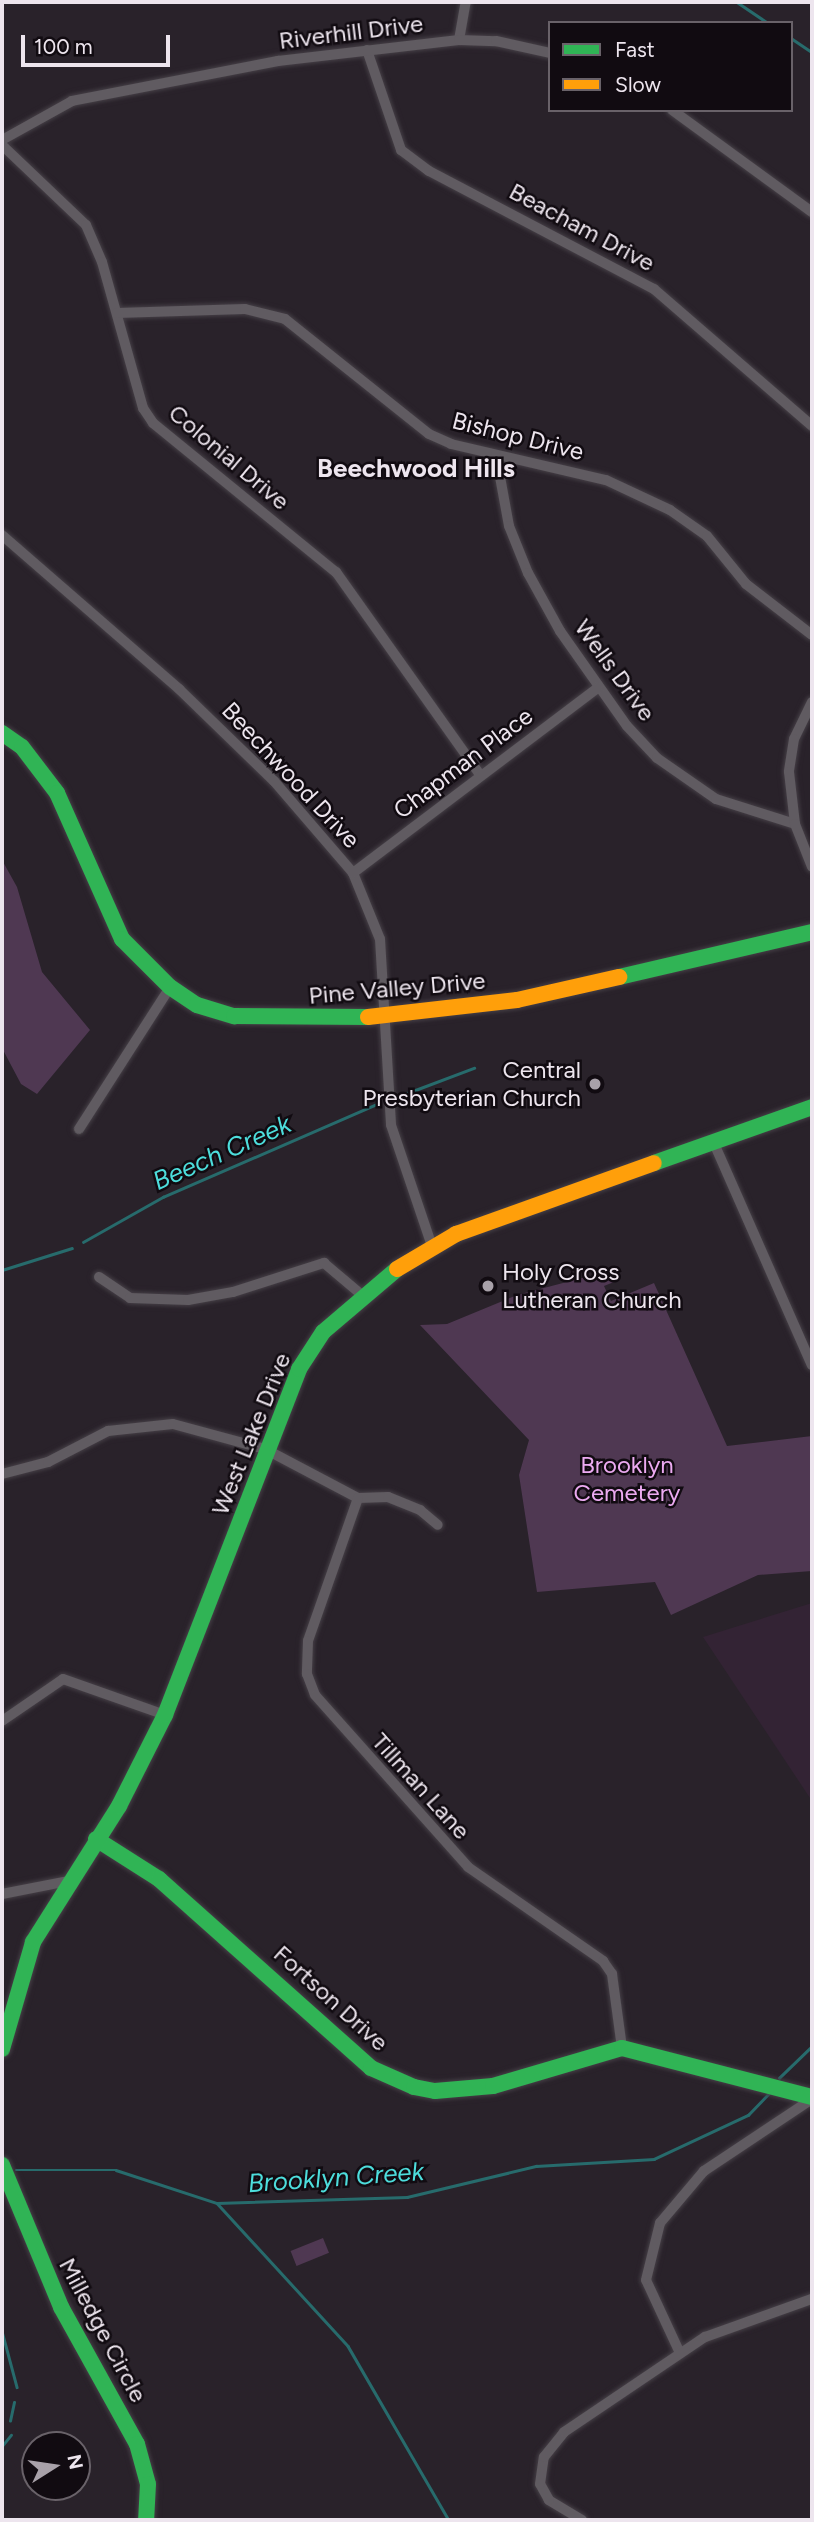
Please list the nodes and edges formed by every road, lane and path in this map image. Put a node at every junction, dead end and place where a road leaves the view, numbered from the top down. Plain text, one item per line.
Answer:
1 (466, 2) edge
2 (459, 40) junction
3 (367, 50) junction
4 (548, 53) edge
5 (676, 112) edge
6 (2, 143) edge
7 (812, 212) edge
8 (117, 313) junction
9 (812, 426) edge
10 (496, 455) junction
11 (2, 536) edge
12 (812, 635) edge
13 (598, 688) junction
14 (812, 702) edge
15 (2, 733) edge
16 (480, 775) junction
17 (795, 824) junction
18 (812, 867) edge
19 (353, 873) junction
20 (812, 932) edge
21 (170, 987) junction
22 (382, 1015) junction
23 (812, 1107) edge
24 (79, 1129) dead end
25 (713, 1140) junction
26 (432, 1246) junction
27 (99, 1277) dead end
28 (362, 1294) junction
29 (812, 1365) edge
30 (265, 1449) junction
31 (2, 1474) edge
32 (358, 1498) junction
33 (438, 1525) dead end
34 (165, 1715) junction
35 (2, 1721) edge
36 (96, 1839) junction
37 (68, 1881) junction
38 (2, 1894) edge
39 (622, 2048) junction
40 (2, 2049) edge
41 (812, 2098) edge
42 (2, 2165) edge
43 (812, 2300) edge
44 (679, 2351) junction
45 (146, 2520) edge
46 (582, 2520) edge

1 - 2 street
2 - 3 street, Riverhill Drive
2 - 4 street, Riverhill Drive
3 - 6 street, Riverhill Drive
3 - 9 street, Beacham Drive
5 - 7 street
6 - 8 street, Colonial Drive
8 - 10 street, Bishop Drive
8 - 16 street, Colonial Drive
10 - 12 street, Bishop Drive
10 - 13 street, Wells Drive
11 - 19 street, Beechwood Drive
13 - 16 street, Chapman Place
13 - 17 street, Wells Drive
14 - 17 street
15 - 21 street, Pine Valley Drive
16 - 19 street, Chapman Place
17 - 18 street
19 - 22 street, Beechwood Drive
20 - 22 street, Pine Valley Drive
21 - 22 street, Pine Valley Drive
21 - 24 street
22 - 26 street, Beechwood Drive
23 - 25 street, West Lake Drive
25 - 26 street, West Lake Drive
25 - 29 street
26 - 28 street, West Lake Drive
27 - 28 street
28 - 30 street, West Lake Drive
30 - 31 street
30 - 32 street
30 - 34 street, West Lake Drive
32 - 33 street
32 - 39 street, Tillman Lane
34 - 35 street
34 - 36 street, West Lake Drive
36 - 37 street, West Lake Drive
36 - 39 street, Fortson Drive
37 - 38 street
37 - 40 street, West Lake Drive
39 - 41 street
41 - 44 street
42 - 45 street, Milledge Circle
43 - 44 street
44 - 46 street

